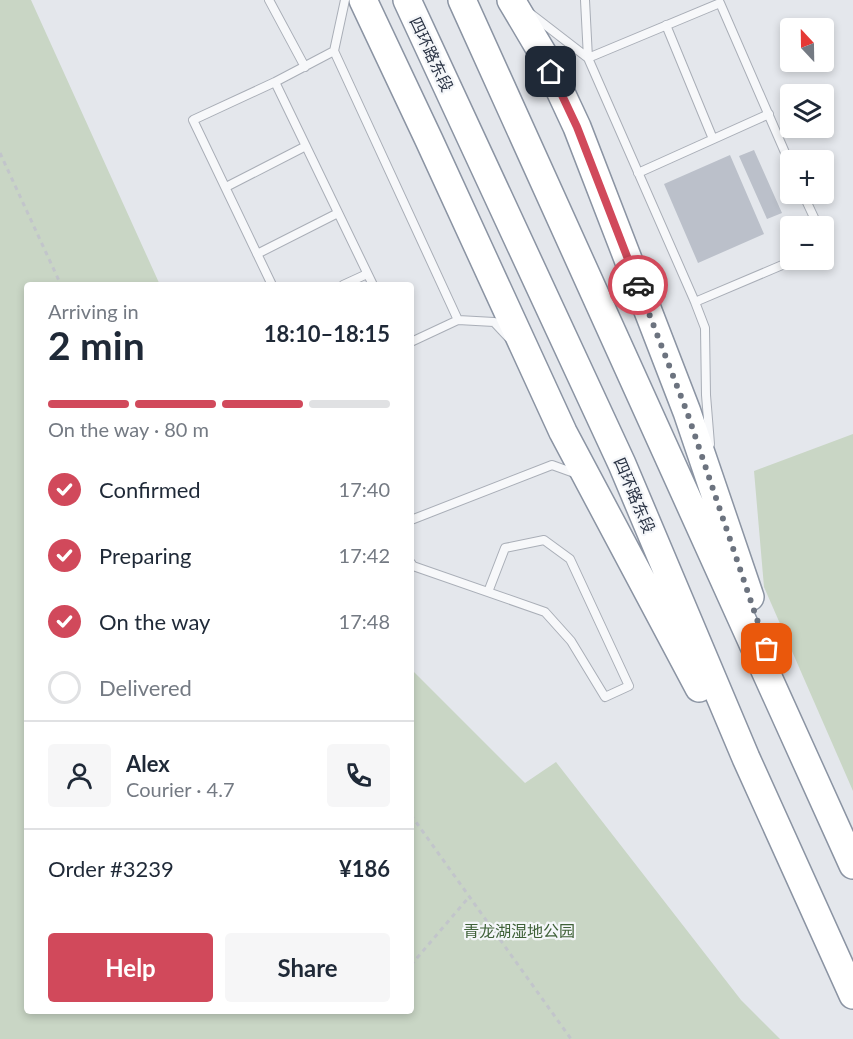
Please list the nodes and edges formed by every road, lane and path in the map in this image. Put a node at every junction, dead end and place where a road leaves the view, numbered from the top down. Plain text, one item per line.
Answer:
1 (269, 0) edge
2 (345, 0) edge
3 (363, 0) edge
4 (407, 0) edge
5 (462, 0) edge
6 (511, 0) edge
7 (585, 0) edge
8 (666, 25) junction
9 (334, 51) junction
10 (588, 58) junction
11 (305, 67) junction
12 (275, 82) junction
13 (769, 114) junction
14 (713, 139) junction
15 (306, 147) junction
16 (784, 150) edge
17 (0, 153) edge
18 (638, 173) junction
19 (226, 187) junction
20 (338, 213) junction
21 (257, 254) junction
22 (780, 266) edge
23 (367, 274) junction
24 (60, 282) edge
25 (271, 282) edge
26 (350, 282) edge
27 (371, 282) edge
28 (695, 302) junction
29 (458, 320) junction
30 (414, 341) edge
31 (528, 357) junction
32 (711, 450) dead end
33 (712, 461) dead end
34 (587, 478) junction
35 (715, 494) junction
36 (414, 519) edge
37 (414, 566) edge
38 (488, 592) junction
39 (797, 738) junction
40 (414, 819) edge
41 (853, 865) edge
42 (469, 897) junction
43 (818, 918) junction
44 (414, 961) edge
45 (853, 995) edge
46 (571, 1039) edge

1 - 11 lane
2 - 9 lane
3 - 31 highway
4 - 43 highway, 四环路东段
5 - 39 highway
6 - 10 lane
6 - 35 highway
7 - 10 lane
8 - 10 lane
8 - 13 lane
8 - 14 lane
9 - 11 lane
9 - 29 lane
10 - 18 lane
11 - 12 lane
12 - 15 lane
12 - 19 lane
13 - 14 lane
13 - 16 lane
14 - 18 lane
15 - 19 lane
15 - 20 lane
17 - 24 path
18 - 28 lane
19 - 21 lane
20 - 21 lane
20 - 23 lane
21 - 25 lane
22 - 28 lane
23 - 26 lane
23 - 27 lane
28 - 32 lane
29 - 30 lane
29 - 31 lane
31 - 34 highway
33 - 35 lane
34 - 36 lane
34 - 43 highway
35 - 39 highway
37 - 38 lane
38 - 38 lane
39 - 41 highway
40 - 42 path
42 - 44 path
42 - 46 path
43 - 45 highway, 四环路东段

